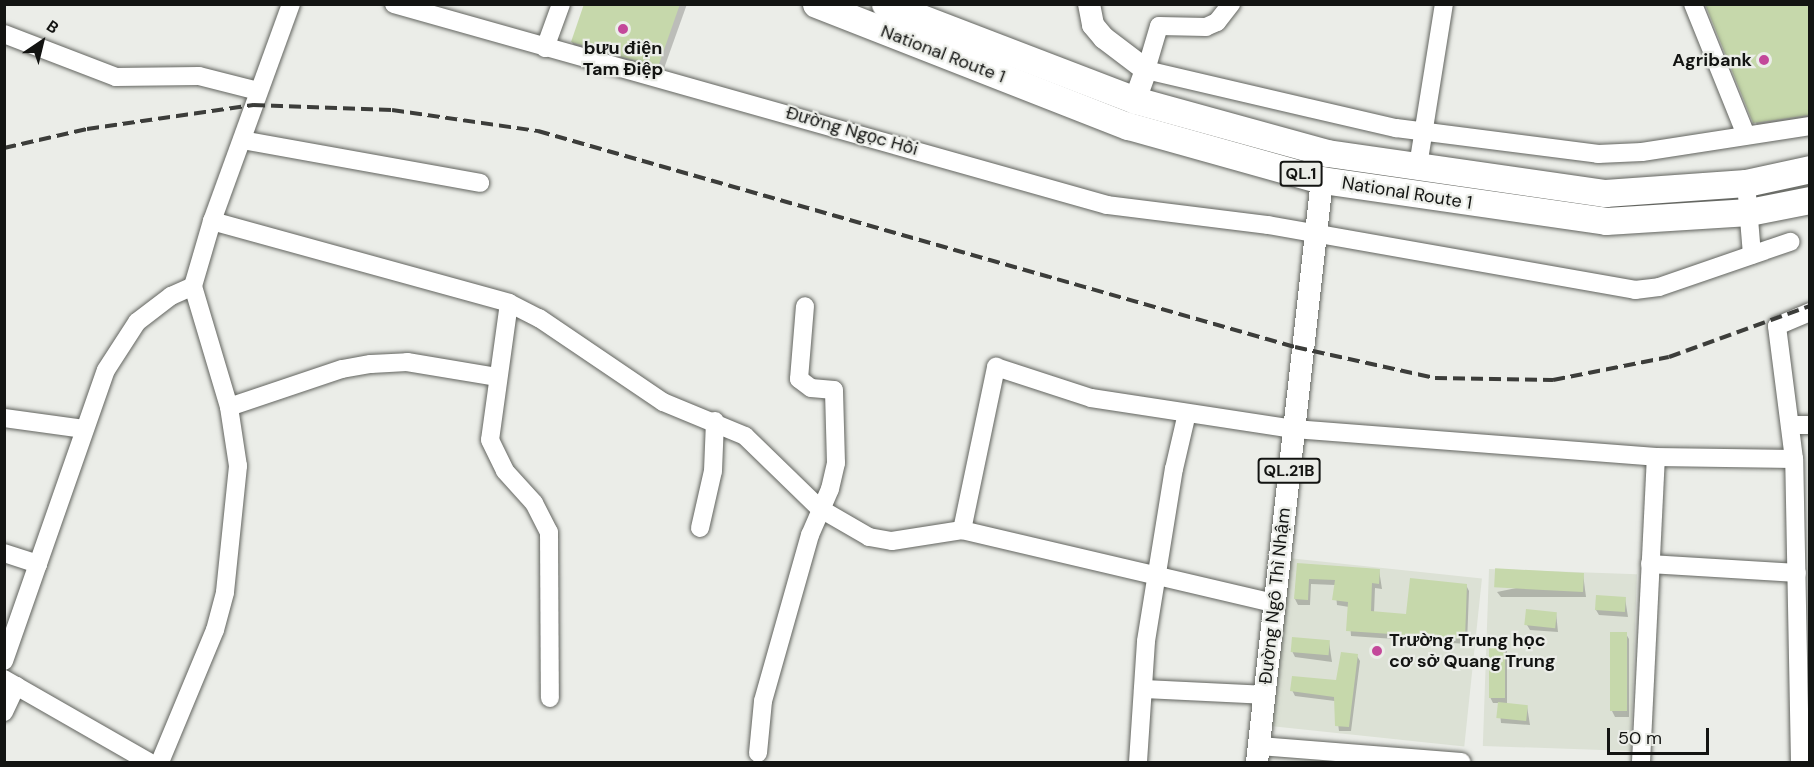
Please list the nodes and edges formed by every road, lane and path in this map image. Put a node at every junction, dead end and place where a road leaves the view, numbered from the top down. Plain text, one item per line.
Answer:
1 (291, 4) edge
2 (394, 4) edge
3 (561, 4) edge
4 (816, 4) edge
5 (885, 4) edge
6 (1089, 4) edge
7 (1231, 4) edge
8 (1444, 4) edge
9 (1693, 4) edge
10 (4, 34) edge
11 (545, 48) junction
12 (1146, 70) junction
13 (258, 91) junction
14 (1135, 100) junction
15 (1809, 126) edge
16 (1421, 131) junction
17 (1746, 135) junction
18 (242, 140) junction
19 (1325, 153) junction
20 (1418, 166) junction
21 (1809, 169) edge
22 (1322, 180) junction
23 (480, 183) dead end
24 (1746, 183) junction
25 (1809, 200) edge
26 (1749, 212) junction
27 (212, 221) junction
28 (1315, 234) junction
29 (1790, 242) dead end
30 (1752, 255) junction
31 (193, 286) junction
32 (509, 303) junction
33 (805, 306) dead end
34 (1809, 312) edge
35 (498, 377) junction
36 (229, 407) junction
37 (1187, 413) junction
38 (4, 418) edge
39 (715, 421) junction
40 (1790, 425) junction
41 (1809, 425) edge
42 (84, 429) junction
43 (1294, 429) junction
44 (1656, 457) junction
45 (1794, 459) junction
46 (819, 508) junction
47 (700, 528) dead end
48 (962, 530) junction
49 (4, 553) edge
50 (38, 564) junction
51 (1650, 564) junction
52 (1797, 573) junction
53 (1157, 576) junction
54 (1275, 603) junction
55 (1805, 653) edge
56 (4, 661) edge
57 (10, 683) edge
58 (1143, 689) junction
59 (1264, 695) junction
60 (550, 698) dead end
61 (4, 712) edge
62 (758, 753) dead end
63 (1258, 754) edge
64 (149, 762) edge
65 (160, 762) edge
66 (1138, 762) edge
67 (1461, 762) edge
68 (1641, 762) edge
69 (1800, 762) edge

1 - 13 street
2 - 11 street, Đường Ngọc Hồi
3 - 11 street
4 - 22 highway, National Route 1 / QL.1
5 - 14 highway, National Route 1 / QL.1
6 - 12 main road
7 - 12 street
8 - 16 street
9 - 17 street
10 - 13 street
11 - 28 street, Đường Ngọc Hồi
12 - 14 main road
12 - 16 street
13 - 18 street
14 - 19 highway, National Route 1 / QL.1
15 - 17 street
16 - 17 street
16 - 20 street
18 - 23 street
18 - 27 street
19 - 20 highway, National Route 1 / QL.1
19 - 22 highway
20 - 24 highway, National Route 1 / QL.1
21 - 24 highway, National Route 1 / QL.1
22 - 26 highway, National Route 1 / QL.1
22 - 28 main road, Đường Ngô Thì Nhậm / QL.21B
24 - 26 street
25 - 26 highway, National Route 1 / QL.1
26 - 30 street
27 - 31 street
27 - 32 street
28 - 30 street, Đường Ngọc Hồi
28 - 43 main road, Đường Ngô Thì Nhậm / QL.21B
29 - 30 street, Đường Ngọc Hồi
31 - 36 street
31 - 42 street
32 - 35 street
32 - 39 street
33 - 46 street
34 - 40 street
35 - 36 street
35 - 60 street
36 - 65 street
37 - 43 street
37 - 48 street
37 - 53 street
38 - 42 street
39 - 46 street
39 - 47 street
40 - 41 street
40 - 45 street
42 - 50 street
43 - 44 street
43 - 54 main road, Đường Ngô Thì Nhậm / QL.21B
44 - 45 street
44 - 51 street
45 - 52 street
46 - 48 street
46 - 62 street
48 - 53 street
49 - 50 street
50 - 56 street
51 - 52 street
51 - 68 street
52 - 55 street
53 - 54 street
53 - 58 street
54 - 59 main road, Đường Ngô Thì Nhậm / QL.21B
55 - 69 street
57 - 61 street
57 - 64 street
58 - 59 street
58 - 66 street
59 - 63 main road, Đường Ngô Thì Nhậm / QL.21B
63 - 67 street

